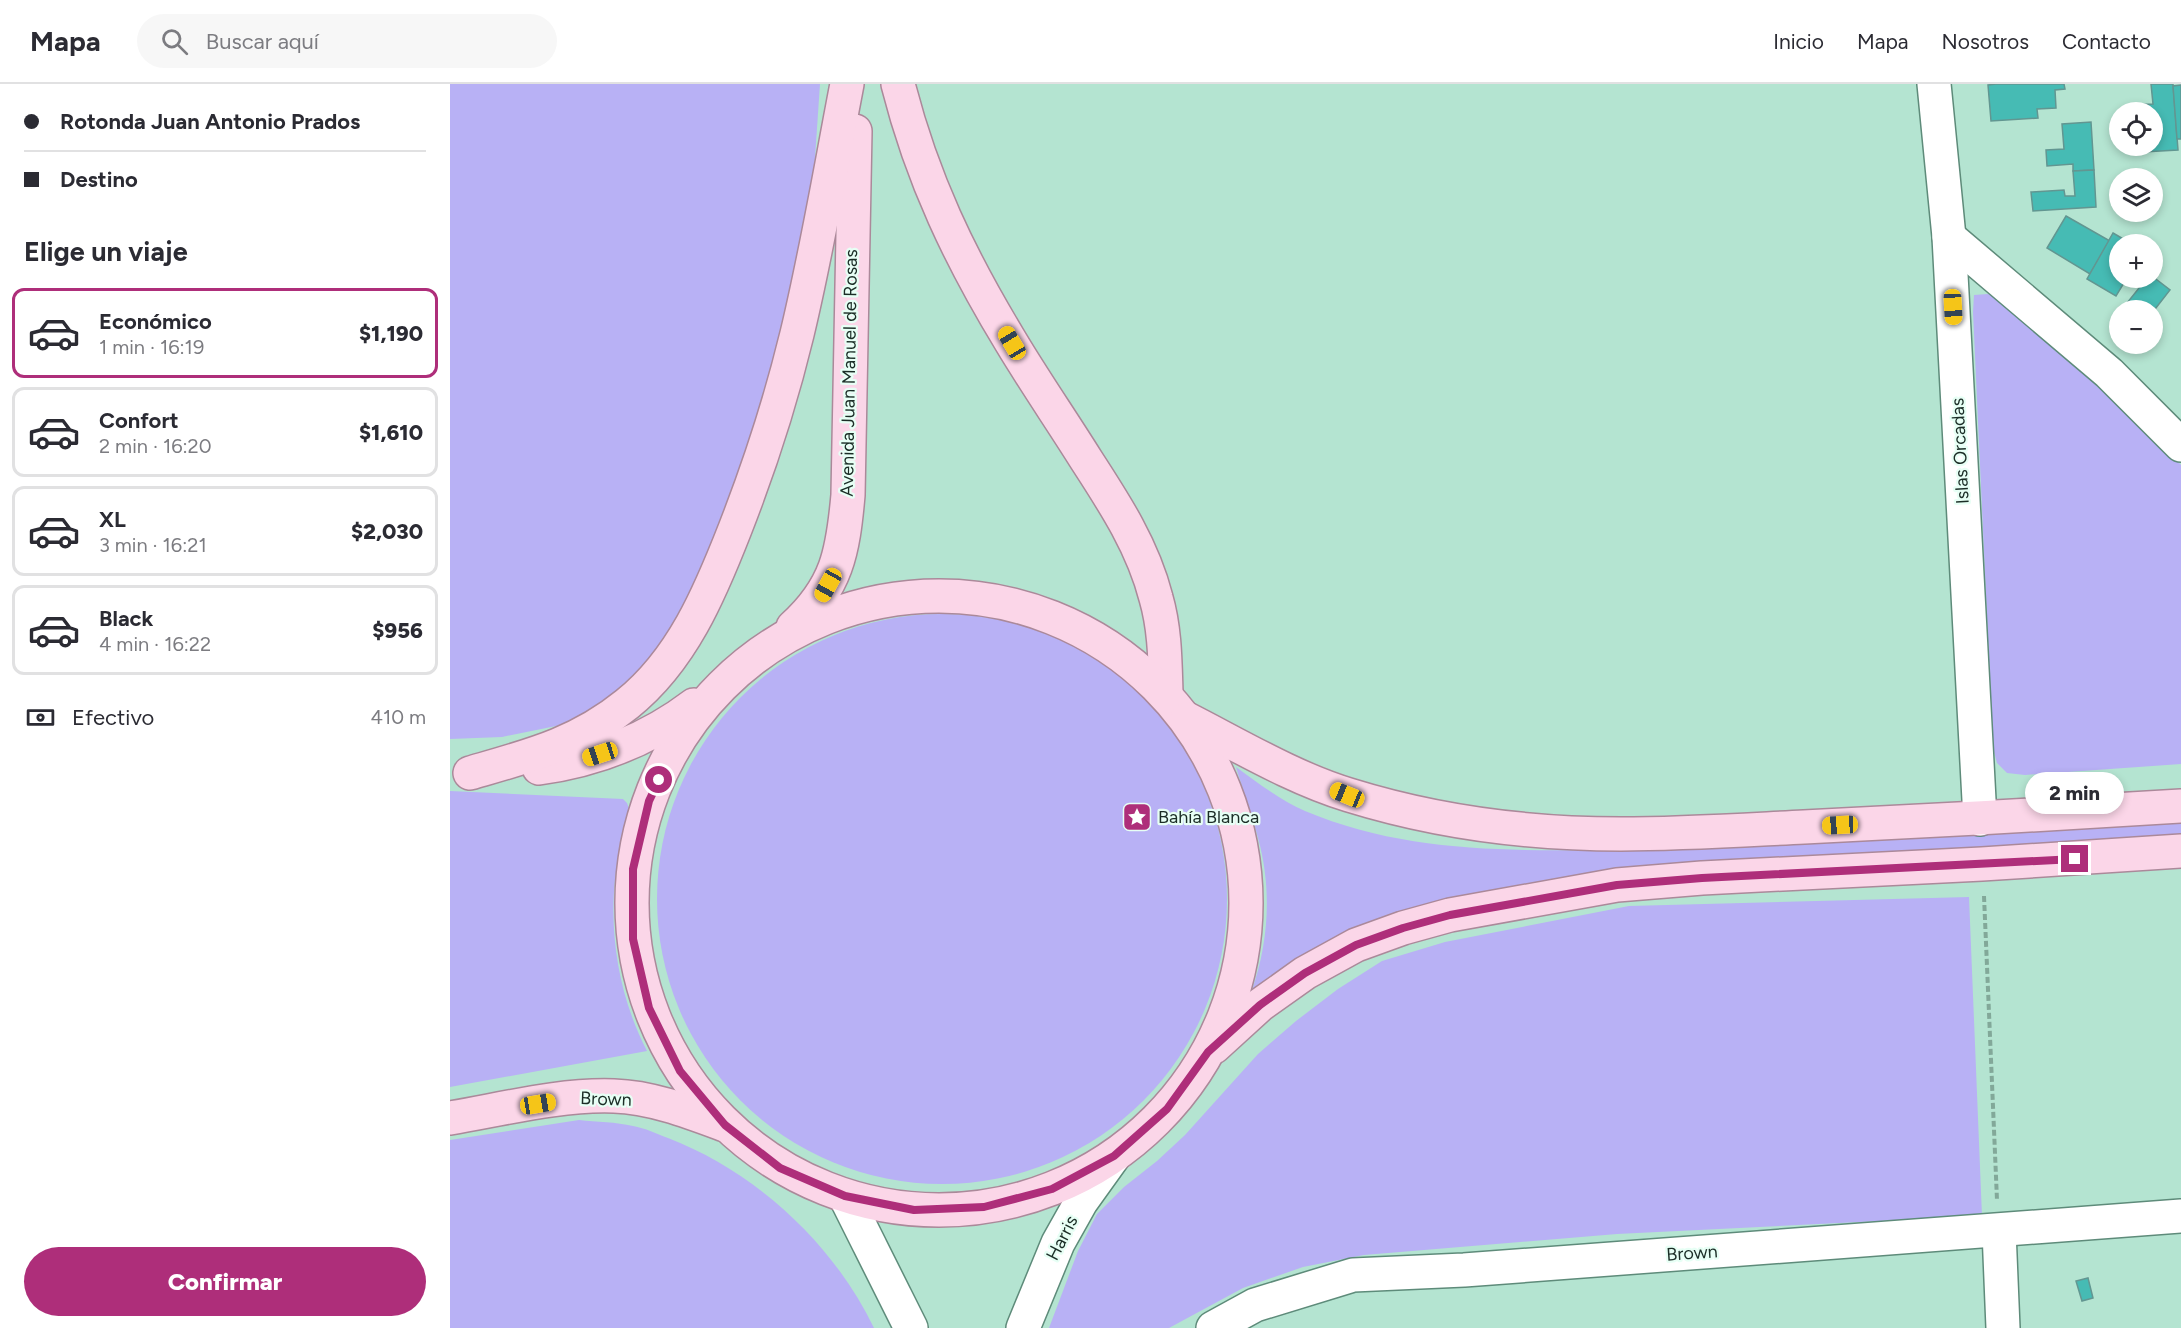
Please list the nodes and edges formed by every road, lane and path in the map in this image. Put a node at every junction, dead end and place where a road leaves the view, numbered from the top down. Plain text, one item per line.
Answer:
1 (847, 84) edge
2 (856, 84) edge
3 (898, 84) edge
4 (1934, 84) edge
5 (1949, 237) junction
6 (2181, 445) edge
7 (780, 639) junction
8 (724, 683) junction
9 (1166, 693) junction
10 (1188, 719) junction
11 (460, 772) edge
12 (2181, 806) edge
13 (1980, 819) junction
14 (2181, 851) edge
15 (1982, 864) junction
16 (1208, 1052) junction
17 (450, 1118) edge
18 (725, 1125) junction
19 (1114, 1156) junction
20 (845, 1196) junction
21 (2181, 1216) edge
22 (1999, 1230) junction
23 (911, 1328) edge
24 (1023, 1328) edge
25 (1213, 1328) edge
26 (2003, 1328) edge

1 - 11 main road
2 - 7 main road, Avenida Juan Manuel de Rosas
3 - 9 main road
4 - 5 street, Islas Orcadas
5 - 6 street
5 - 13 street, Islas Orcadas
7 - 8 main road
7 - 9 main road
8 - 11 main road
8 - 18 main road
9 - 10 main road
10 - 13 main road
10 - 16 main road
12 - 13 main road
14 - 15 main road
15 - 16 main road
15 - 22 path
16 - 19 main road
17 - 18 main road, Brown
18 - 20 main road
19 - 20 main road
19 - 24 street, Harris
20 - 23 street
21 - 22 street, Brown
22 - 25 street, Brown
22 - 26 street

